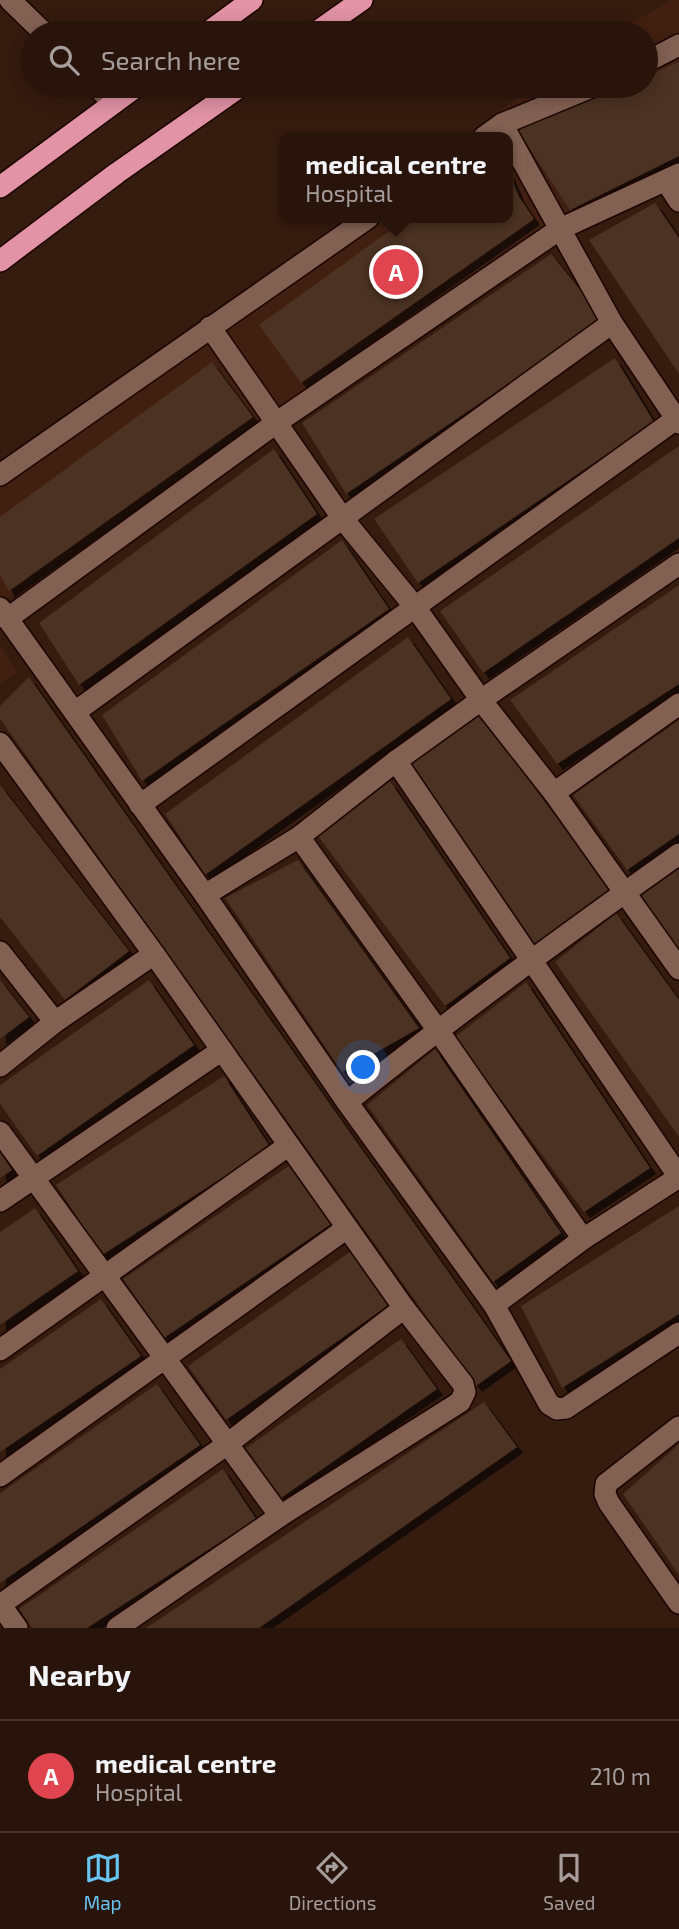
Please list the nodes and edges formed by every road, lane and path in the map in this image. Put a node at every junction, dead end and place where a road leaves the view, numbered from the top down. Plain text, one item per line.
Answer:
1 (10, 0) edge
2 (252, 0) edge
3 (362, 0) edge
4 (32, 21) edge
5 (223, 21) edge
6 (332, 21) edge
7 (679, 45) edge
8 (658, 56) edge
9 (109, 98) edge
10 (121, 98) edge
11 (224, 98) edge
12 (565, 98) edge
13 (114, 103) junction
14 (502, 124) junction
15 (491, 132) edge
16 (506, 132) edge
17 (513, 144) edge
18 (673, 178) edge
19 (0, 187) edge
20 (679, 201) edge
21 (361, 223) edge
22 (560, 229) junction
23 (0, 261) edge
24 (612, 323) junction
25 (210, 327) junction
26 (677, 421) edge
27 (276, 423) junction
28 (0, 475) edge
29 (343, 519) junction
30 (679, 564) edge
31 (415, 607) junction
32 (3, 613) edge
33 (481, 700) junction
34 (679, 704) edge
35 (75, 712) junction
36 (0, 743) edge
37 (396, 761) junction
38 (554, 793) junction
39 (140, 805) junction
40 (299, 837) junction
41 (679, 854) edge
42 (625, 892) junction
43 (205, 895) junction
44 (0, 952) edge
45 (154, 954) junction
46 (530, 959) junction
47 (679, 969) edge
48 (55, 1022) junction
49 (437, 1029) junction
50 (222, 1051) junction
51 (0, 1066) edge
52 (347, 1102) junction
53 (0, 1132) edge
54 (289, 1145) junction
55 (679, 1177) edge
56 (32, 1178) junction
57 (0, 1201) edge
58 (347, 1228) junction
59 (583, 1239) junction
60 (105, 1278) junction
61 (494, 1305) junction
62 (404, 1308) junction
63 (679, 1333) edge
64 (0, 1350) edge
65 (163, 1359) junction
66 (679, 1427) edge
67 (226, 1445) junction
68 (0, 1476) edge
69 (280, 1516) junction
70 (679, 1603) edge
71 (0, 1604) edge
72 (17, 1628) edge
73 (117, 1628) edge

1 - 4 street
2 - 5 highway
3 - 6 highway
7 - 8 street
9 - 13 street
10 - 13 highway
11 - 23 highway
12 - 14 street
13 - 19 highway
14 - 15 street
14 - 16 street
17 - 22 street
18 - 20 street
18 - 22 street
21 - 25 street
22 - 24 street
22 - 27 street
24 - 26 street
24 - 29 street
25 - 27 street
25 - 28 street
26 - 31 street
27 - 29 street
27 - 32 street
29 - 31 street
29 - 35 street
30 - 33 street
31 - 33 street
31 - 39 street
32 - 35 street
33 - 37 street
33 - 38 street
34 - 38 street
35 - 39 street
36 - 45 street
37 - 40 street
37 - 46 street
38 - 42 street
39 - 43 street
40 - 43 street
40 - 49 street
41 - 42 street
42 - 46 street
42 - 47 street
43 - 52 street
44 - 48 street
45 - 48 street
45 - 50 street
46 - 49 street
46 - 55 street
48 - 51 street
49 - 52 street
49 - 59 street
50 - 54 street
50 - 56 street
52 - 61 street
53 - 56 street
54 - 58 street
54 - 60 street
55 - 59 street
56 - 57 street
56 - 60 street
58 - 62 street
58 - 65 street
59 - 61 street
60 - 64 street
60 - 65 street
61 - 63 street
62 - 67 street
62 - 69 street
65 - 67 street
65 - 68 street
66 - 70 street
67 - 69 street
67 - 71 street
69 - 73 street
71 - 72 street

